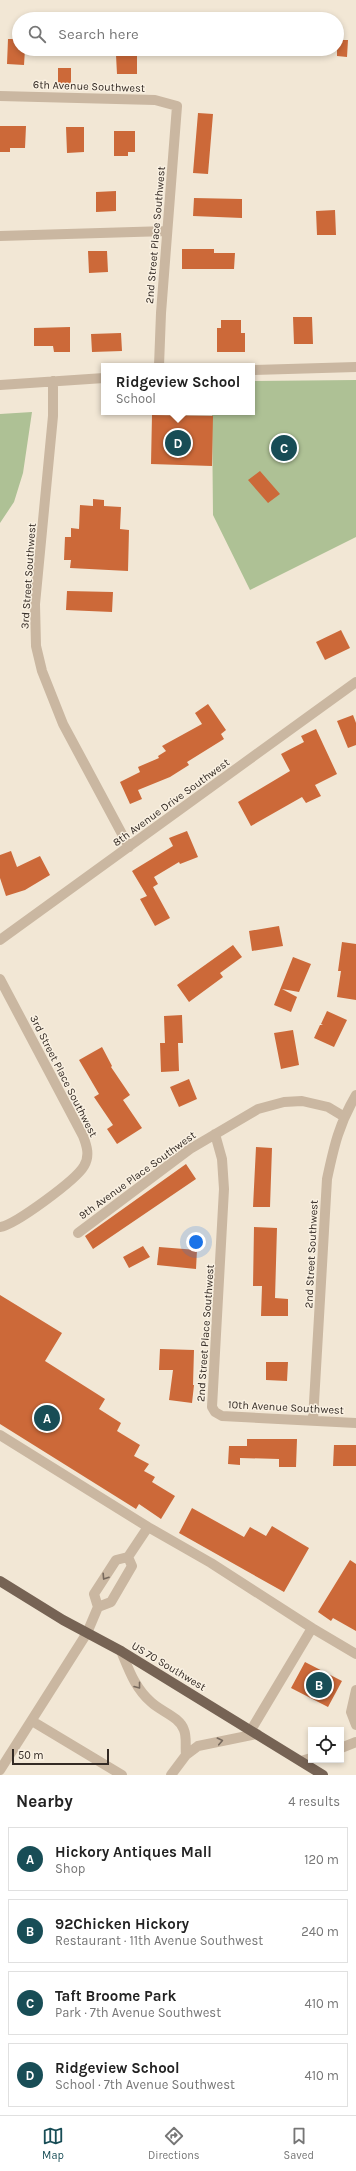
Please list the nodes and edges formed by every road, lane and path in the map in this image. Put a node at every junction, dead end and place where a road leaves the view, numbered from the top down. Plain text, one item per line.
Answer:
1 (0, 96) edge
2 (177, 106) joint
3 (167, 231) junction
4 (0, 236) edge
5 (159, 363) edge
6 (356, 367) edge
7 (255, 370) edge
8 (101, 378) edge
9 (53, 381) junction
10 (0, 385) edge
11 (356, 682) edge
12 (129, 847) junction
13 (0, 940) edge
14 (0, 979) edge
15 (356, 1095) edge
16 (343, 1116) junction
17 (215, 1134) junction
18 (0, 1227) edge
19 (78, 1233) dead end
20 (215, 1412) joint
21 (313, 1420) junction
22 (356, 1423) edge
23 (0, 1435) edge
24 (148, 1527) junction
25 (128, 1557) junction
26 (0, 1581) edge
27 (98, 1607) junction
28 (312, 1628) junction
29 (87, 1633) junction
30 (121, 1651) junction
31 (356, 1654) edge
32 (356, 1690) edge
33 (32, 1721) junction
34 (356, 1725) edge
35 (254, 1732) junction
36 (356, 1742) edge
37 (344, 1747) edge
38 (186, 1755) junction
39 (308, 1759) edge
40 (301, 1761) junction
41 (0, 1770) edge
42 (320, 1774) edge
43 (122, 1775) edge
44 (171, 1775) edge

1 - 2 street, 6th Avenue Southwest
2 - 3 street, 2nd Street Place Southwest
3 - 4 street
3 - 5 street, 2nd Street Place Southwest
6 - 7 street
8 - 9 street
9 - 10 street
9 - 12 street, 3rd Street Southwest
11 - 12 street, 8th Avenue Drive Southwest
12 - 13 street, 8th Avenue Drive Southwest
14 - 18 street, 3rd Street Place Southwest
15 - 16 street, 2nd Street Southwest
16 - 17 street, 9th Avenue Place Southwest
16 - 21 street, 2nd Street Southwest
17 - 19 street, 9th Avenue Place Southwest
17 - 20 street, 2nd Street Place Southwest
20 - 21 street, 10th Avenue Southwest
21 - 22 street, 10th Avenue Southwest
23 - 24 street
24 - 25 street
24 - 28 street
25 - 27 street
25 -> 27 street
26 - 29 main road, US 70 Southwest
27 - 29 street
28 - 31 street
28 - 35 street
29 - 30 main road, US 70 Southwest
29 - 33 street
30 - 35 main road, US 70 Southwest
30 -> 38 street
32 - 34 street
33 - 41 street
33 - 43 street
38 -> 35 street
35 - 40 main road, US 70 Southwest
36 - 37 street
38 - 44 street
39 - 40 street
40 - 42 main road, US 70 Southwest

